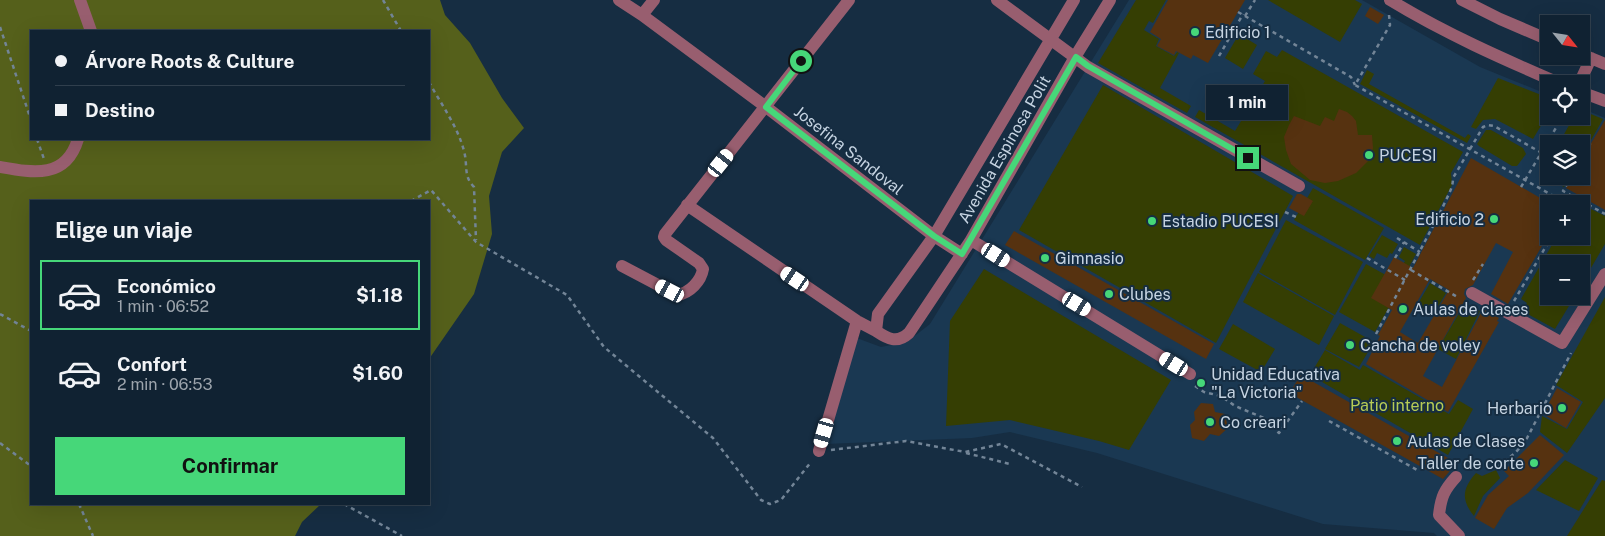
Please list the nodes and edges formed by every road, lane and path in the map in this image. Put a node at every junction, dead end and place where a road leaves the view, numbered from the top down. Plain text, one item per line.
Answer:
1 (80, 0) edge
2 (383, 0) edge
3 (619, 0) edge
4 (654, 0) edge
5 (849, 0) edge
6 (997, 0) edge
7 (1074, 0) edge
8 (1110, 0) edge
9 (1255, 0) edge
10 (1390, 0) edge
11 (1462, 0) edge
12 (1238, 12) dead end
13 (642, 15) junction
14 (1244, 15) junction
15 (1389, 15) dead end
16 (0, 27) edge
17 (91, 30) edge
18 (400, 30) edge
19 (1540, 36) edge
20 (1051, 40) junction
21 (1219, 56) dead end
22 (1076, 57) junction
23 (1590, 58) edge
24 (1605, 64) edge
25 (1540, 75) edge
26 (430, 84) edge
27 (1355, 85) junction
28 (1590, 95) edge
29 (1605, 101) edge
30 (766, 107) junction
31 (30, 117) edge
32 (38, 140) edge
33 (78, 140) edge
34 (1471, 150) junction
35 (1540, 152) edge
36 (1540, 156) edge
37 (0, 167) edge
38 (48, 171) junction
39 (1525, 180) junction
40 (1567, 185) edge
41 (1299, 186) dead end
42 (1521, 187) dead end
43 (1552, 195) edge
44 (1570, 195) edge
45 (413, 200) edge
46 (687, 205) junction
47 (1590, 206) edge
48 (1285, 212) dead end
49 (1605, 214) edge
50 (1296, 218) dead end
51 (934, 236) junction
52 (1397, 238) dead end
53 (971, 240) junction
54 (476, 242) junction
55 (1404, 242) junction
56 (1547, 245) edge
57 (1420, 252) junction
58 (962, 254) junction
59 (1367, 258) dead end
60 (1395, 258) dead end
61 (622, 266) dead end
62 (1605, 274) edge
63 (1405, 280) junction
64 (1472, 293) dead end
65 (1516, 297) dead end
66 (0, 314) edge
67 (857, 321) junction
68 (30, 330) edge
69 (876, 331) junction
70 (1376, 334) dead end
71 (1572, 351) dead end
72 (1190, 374) dead end
73 (1329, 421) dead end
74 (0, 443) edge
75 (819, 451) junction
76 (965, 452) junction
77 (1010, 464) dead end
78 (30, 465) edge
79 (1498, 467) dead end
80 (1420, 471) dead end
81 (1456, 477) dead end
82 (1082, 487) dead end
83 (79, 505) edge
84 (346, 505) edge
85 (92, 536) edge
86 (402, 536) edge
87 (1458, 536) edge

1 - 17 street
2 - 18 path
3 - 13 street, Josefina Sandoval
4 - 13 street
5 - 30 street
6 - 20 street
7 - 20 street, Avenida Espinosa Polit
8 - 22 street, Avenida Espinosa Polit
9 - 14 path
10 - 25 street
11 - 19 street
12 - 14 path
13 - 30 street, Josefina Sandoval
14 - 21 path
14 - 27 path
15 - 27 path
16 - 31 path
20 - 22 street
20 - 51 street, Avenida Espinosa Polit
22 - 41 street
22 - 53 street, Avenida Espinosa Polit
23 - 24 street
26 - 54 path
27 - 34 path
28 - 29 street
30 - 46 street
30 - 51 street, Josefina Sandoval
32 - 38 path
33 - 38 street
34 - 35 path
34 - 39 path
34 - 57 path
36 - 39 path
37 - 38 street
39 - 42 path
39 - 43 path
40 - 44 path
45 - 54 path
46 - 61 street
46 - 67 street
47 - 49 path
48 - 50 path
51 - 58 street, Josefina Sandoval
51 - 69 street, Avenida Espinosa Polit
52 - 55 path
53 - 58 street, Avenida Espinosa Polit
53 - 72 street
54 - 75 path
55 - 57 path
55 - 60 path
56 - 65 path
57 - 63 path
58 - 69 street, Avenida Espinosa Polit
59 - 63 path
62 - 64 street
63 - 70 path
66 - 68 path
67 - 69 street
67 - 75 street
71 - 79 path
73 - 80 path
74 - 78 path
75 - 76 path
76 - 77 path
76 - 82 path
81 - 87 street
83 - 85 path
84 - 86 path

